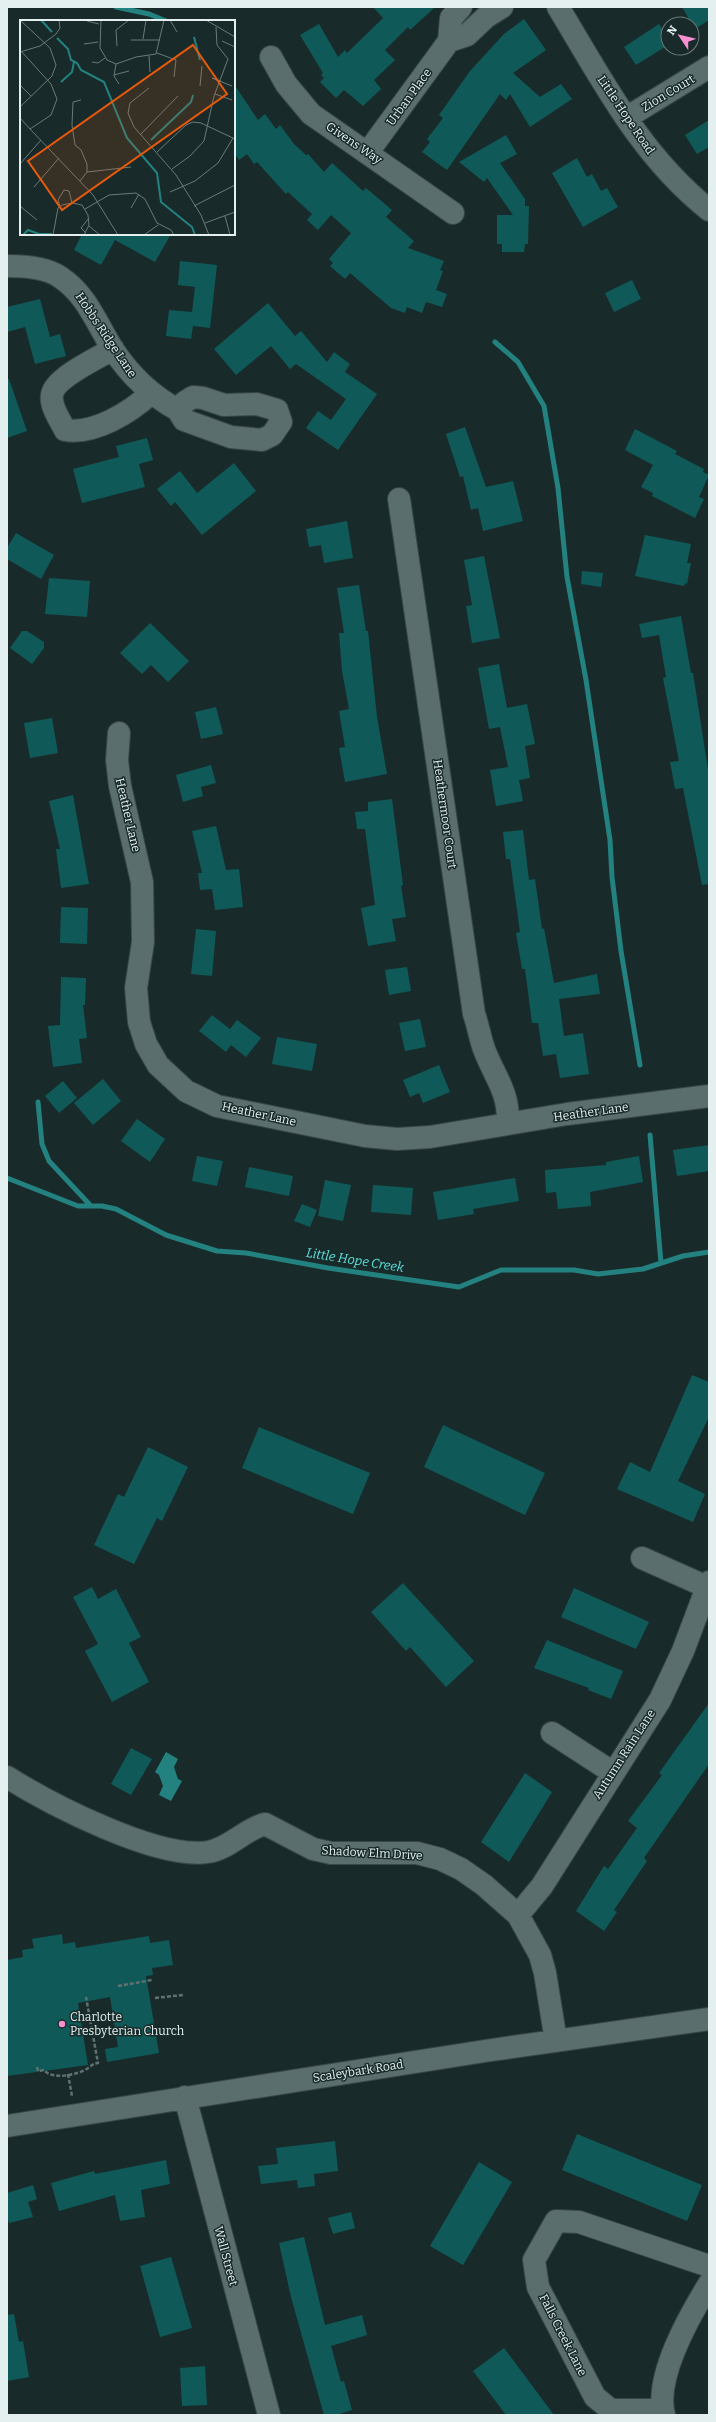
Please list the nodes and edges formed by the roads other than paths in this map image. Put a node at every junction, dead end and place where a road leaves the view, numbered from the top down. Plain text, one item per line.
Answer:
1 (461, 7) edge
2 (502, 7) edge
3 (558, 7) edge
4 (449, 40) junction
5 (271, 57) dead end
6 (709, 68) edge
7 (626, 118) junction
8 (368, 152) junction
9 (709, 210) edge
10 (454, 213) dead end
11 (7, 266) edge
12 (113, 349) junction
13 (151, 393) junction
14 (178, 410) dead end
15 (399, 499) dead end
16 (119, 734) dead end
17 (709, 1096) edge
18 (508, 1124) junction
19 (642, 1558) dead end
20 (708, 1584) edge
21 (552, 1733) dead end
22 (612, 1772) junction
23 (7, 1777) edge
24 (518, 1915) junction
25 (709, 2019) edge
26 (556, 2041) junction
27 (185, 2098) junction
28 (7, 2126) edge
29 (709, 2266) edge
30 (709, 2284) edge
31 (663, 2413) edge
32 (269, 2415) edge

1 - 4 street
2 - 4 street
3 - 7 street, Little Hope Road
4 - 8 street, Urban Place
5 - 8 street, Givens Way
6 - 7 street, Zion Court
7 - 9 street, Little Hope Road
8 - 10 street, Givens Way
11 - 12 street, Hobbs Ridge Lane
12 - 13 street, Hobbs Ridge Lane
12 - 13 street
13 - 14 street, Hobbs Ridge Lane
15 - 18 street, Heathermoor Court
16 - 18 street, Heather Lane
17 - 18 street, Heather Lane
19 - 20 street
20 - 22 street, Autumn Rain Lane
21 - 22 street
22 - 24 street, Autumn Rain Lane
23 - 24 street, Shadow Elm Drive
24 - 26 street, Shadow Elm Drive
25 - 26 street, Scaleybark Road
26 - 27 street, Scaleybark Road
27 - 28 street, Scaleybark Road
27 - 32 street, Wall Street
29 - 31 street, Falls Creek Lane
30 - 31 street, Falls Creek Lane

